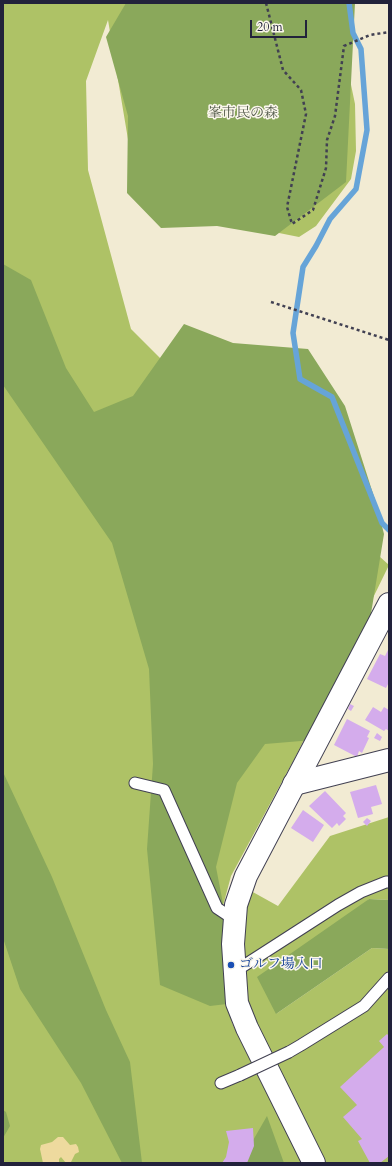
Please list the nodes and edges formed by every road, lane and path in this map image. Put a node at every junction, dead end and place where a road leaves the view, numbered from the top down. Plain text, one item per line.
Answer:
1 (266, 3) edge
2 (389, 32) edge
3 (271, 302) dead end
4 (389, 340) edge
5 (389, 604) edge
6 (389, 760) edge
7 (134, 783) dead end
8 (294, 784) junction
9 (389, 882) edge
10 (235, 920) junction
11 (234, 972) junction
12 (389, 978) edge
13 (221, 1082) dead end
14 (314, 1163) edge

1 - 2 path
3 - 4 path
5 - 8 street
6 - 8 street
7 - 10 lane
8 - 10 street
9 - 11 lane
10 - 11 street
11 - 14 street
12 - 13 lane, bridge

